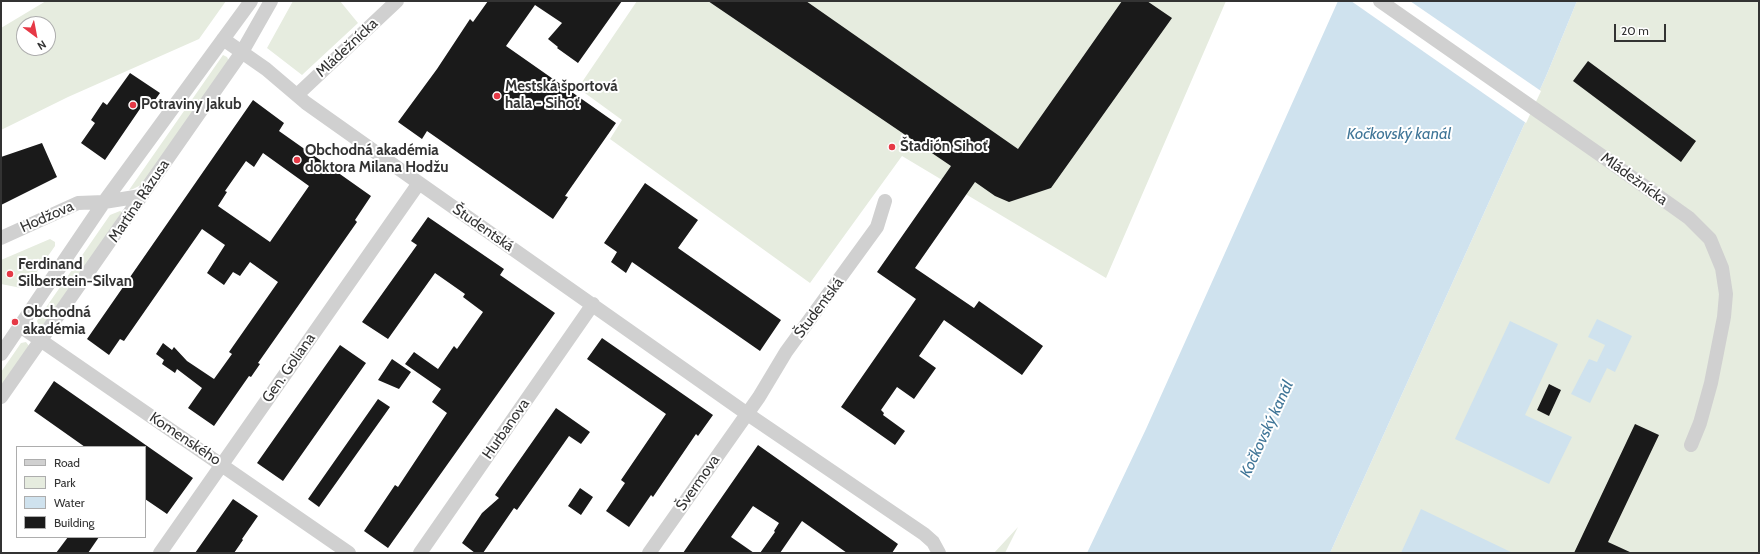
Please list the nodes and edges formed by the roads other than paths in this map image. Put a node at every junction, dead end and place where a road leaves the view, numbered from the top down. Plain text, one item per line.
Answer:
1 (251, 1) edge
2 (271, 1) edge
3 (397, 1) edge
4 (1380, 1) edge
5 (223, 39) junction
6 (242, 52) junction
7 (297, 95) junction
8 (419, 184) junction
9 (141, 196) junction
10 (885, 201) dead end
11 (104, 202) junction
12 (1, 238) edge
13 (593, 304) junction
14 (20, 326) junction
15 (41, 340) junction
16 (1, 354) edge
17 (1, 397) edge
18 (746, 413) junction
19 (1691, 445) dead end
20 (222, 464) junction
21 (939, 552) edge
22 (160, 553) edge
23 (349, 553) edge
24 (420, 553) edge
25 (649, 553) edge

1 - 5 street, Martina Rázusa
2 - 6 street, Martina Rázusa
3 - 7 street, Mládežnícka
4 - 19 street, Mládežnícka
5 - 6 street, Študentská
5 - 11 street, Martina Rázusa
6 - 7 street, Študentská
6 - 9 street, Martina Rázusa
7 - 8 street, Študentská
8 - 13 street, Študentská
8 - 20 street, Gen. Goliana
9 - 11 street, Hodžova
9 - 15 street, Martina Rázusa
10 - 18 street, Študentská
11 - 12 street, Hodžova
11 - 14 street, Martina Rázusa
13 - 18 street, Študentská
13 - 24 street, Hurbanova
14 - 15 street, Komenského
14 - 16 street, Martina Rázusa
15 - 17 street, Martina Rázusa
15 - 20 street, Komenského
18 - 21 street, Študentská
18 - 25 street, Švermova
20 - 22 street, Gen. Goliana
20 - 23 street, Komenského

